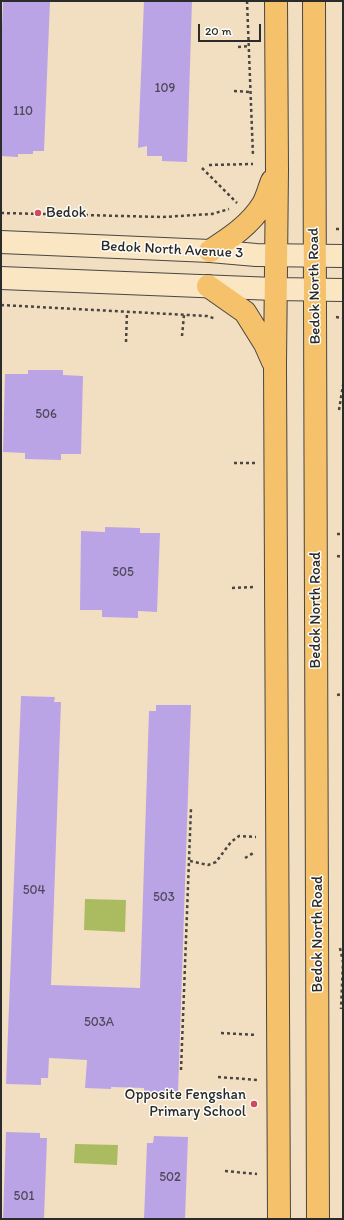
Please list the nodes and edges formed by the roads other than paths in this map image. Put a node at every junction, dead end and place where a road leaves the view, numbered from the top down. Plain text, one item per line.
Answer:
1 (276, 1) edge
2 (314, 1) edge
3 (276, 170) junction
4 (1, 242) edge
5 (210, 251) junction
6 (275, 254) junction
7 (314, 255) junction
8 (343, 256) edge
9 (1, 278) edge
10 (208, 286) junction
11 (274, 289) junction
12 (316, 290) junction
13 (343, 290) edge
14 (275, 365) junction
15 (279, 1219) edge
16 (318, 1219) edge

1 - 3 main road
2 - 7 main road, Bedok North Road
3 - 5 main road
3 - 6 main road
4 - 5 main road, Bedok North Avenue 3
5 - 6 main road, Bedok North Avenue 3
6 - 7 main road, Bedok North Avenue 3
6 - 11 main road
7 - 8 main road, Bedok North Avenue 3
7 - 12 main road, Bedok North Road
9 - 10 main road
10 - 11 main road
10 - 14 main road
11 - 12 main road
11 - 14 main road
12 - 13 main road
12 - 16 main road, Bedok North Road
14 - 15 main road

